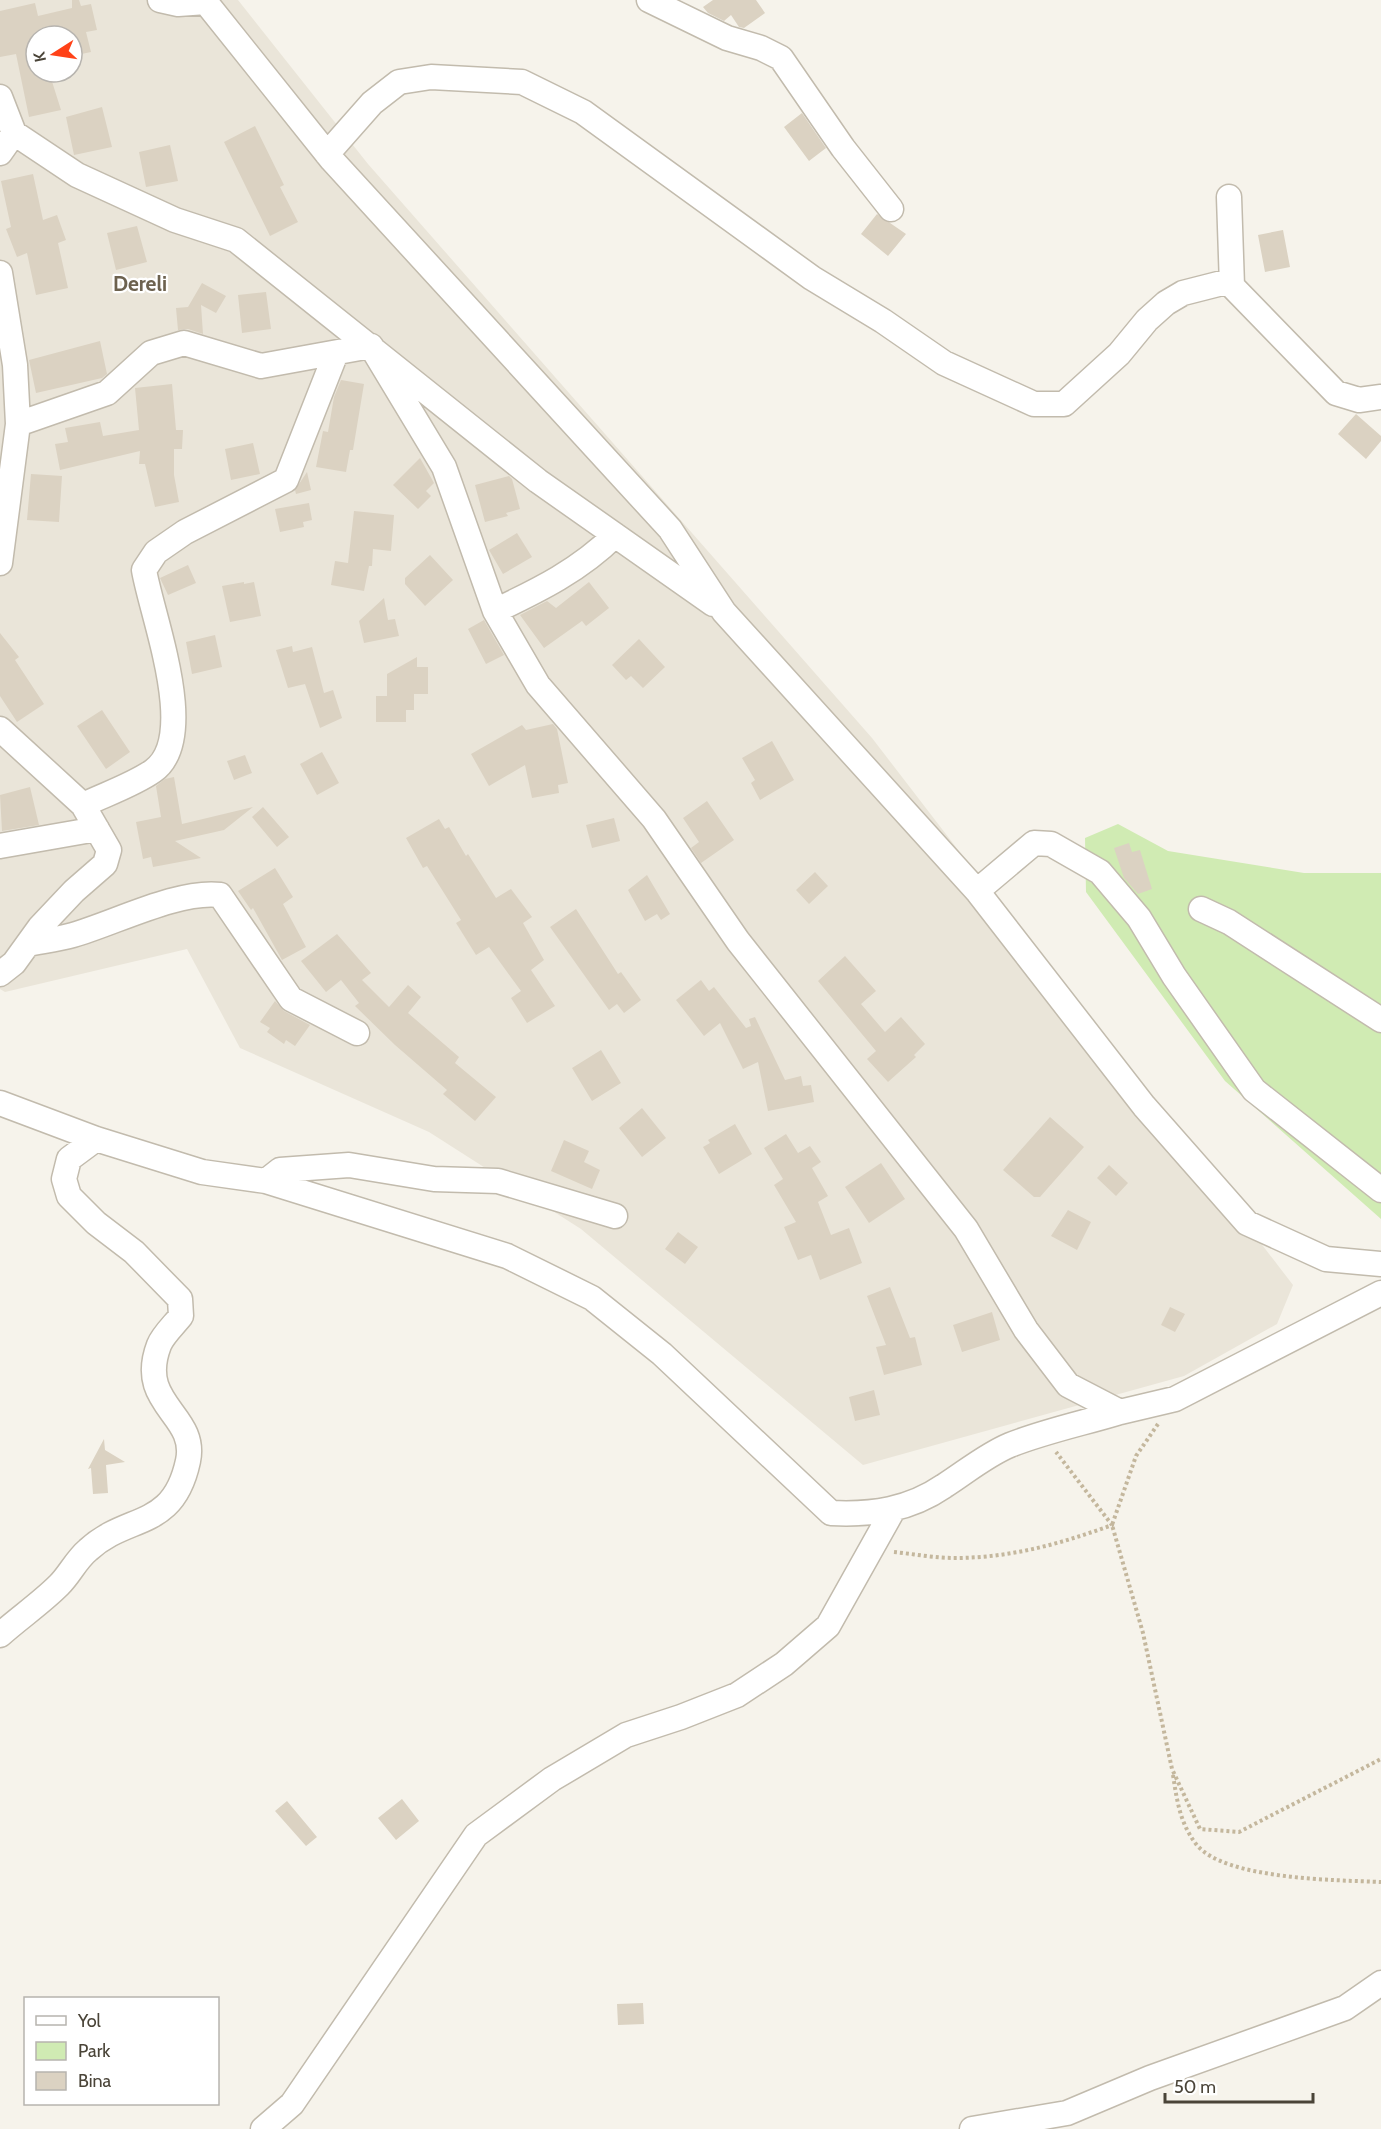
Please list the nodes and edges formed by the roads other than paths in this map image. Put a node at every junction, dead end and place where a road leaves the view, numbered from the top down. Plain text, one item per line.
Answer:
1 (160, 0) edge
2 (649, 0) edge
3 (205, 1) edge
4 (0, 97) edge
5 (14, 133) junction
6 (0, 153) edge
7 (327, 154) junction
8 (1229, 197) dead end
9 (891, 208) dead end
10 (0, 273) edge
11 (1230, 281) junction
12 (371, 346) junction
13 (336, 353) junction
14 (1381, 397) edge
15 (18, 424) junction
16 (615, 534) junction
17 (0, 563) edge
18 (495, 611) junction
19 (724, 612) junction
20 (0, 729) edge
21 (83, 805) junction
22 (97, 829) junction
23 (0, 846) edge
24 (977, 891) junction
25 (1201, 909) dead end
26 (10, 959) edge
27 (1381, 1020) edge
28 (357, 1033) dead end
29 (0, 1103) edge
30 (96, 1139) junction
31 (266, 1181) junction
32 (1381, 1190) edge
33 (615, 1216) dead end
34 (1381, 1264) edge
35 (1381, 1293) edge
36 (1120, 1412) junction
37 (894, 1510) junction
38 (0, 1635) edge
39 (1381, 1983) edge
40 (263, 2129) edge
41 (972, 2129) edge

1 - 3 street
2 - 9 street
3 - 7 street
4 - 5 street
5 - 6 street
5 - 12 street
7 - 11 street
7 - 19 street
8 - 11 street
10 - 15 street
11 - 14 street
12 - 13 street
12 - 16 street
12 - 18 street
13 - 15 street
13 - 21 street
15 - 17 street
16 - 18 street
16 - 19 street
18 - 36 street
19 - 24 street
20 - 21 street
21 - 22 street
22 - 23 street
22 - 26 street
24 - 32 street
24 - 34 street
25 - 27 street
26 - 28 street
29 - 30 street
30 - 31 street
30 - 38 street
31 - 33 street
31 - 37 street
35 - 36 street
36 - 37 street
37 - 40 street
39 - 41 street

